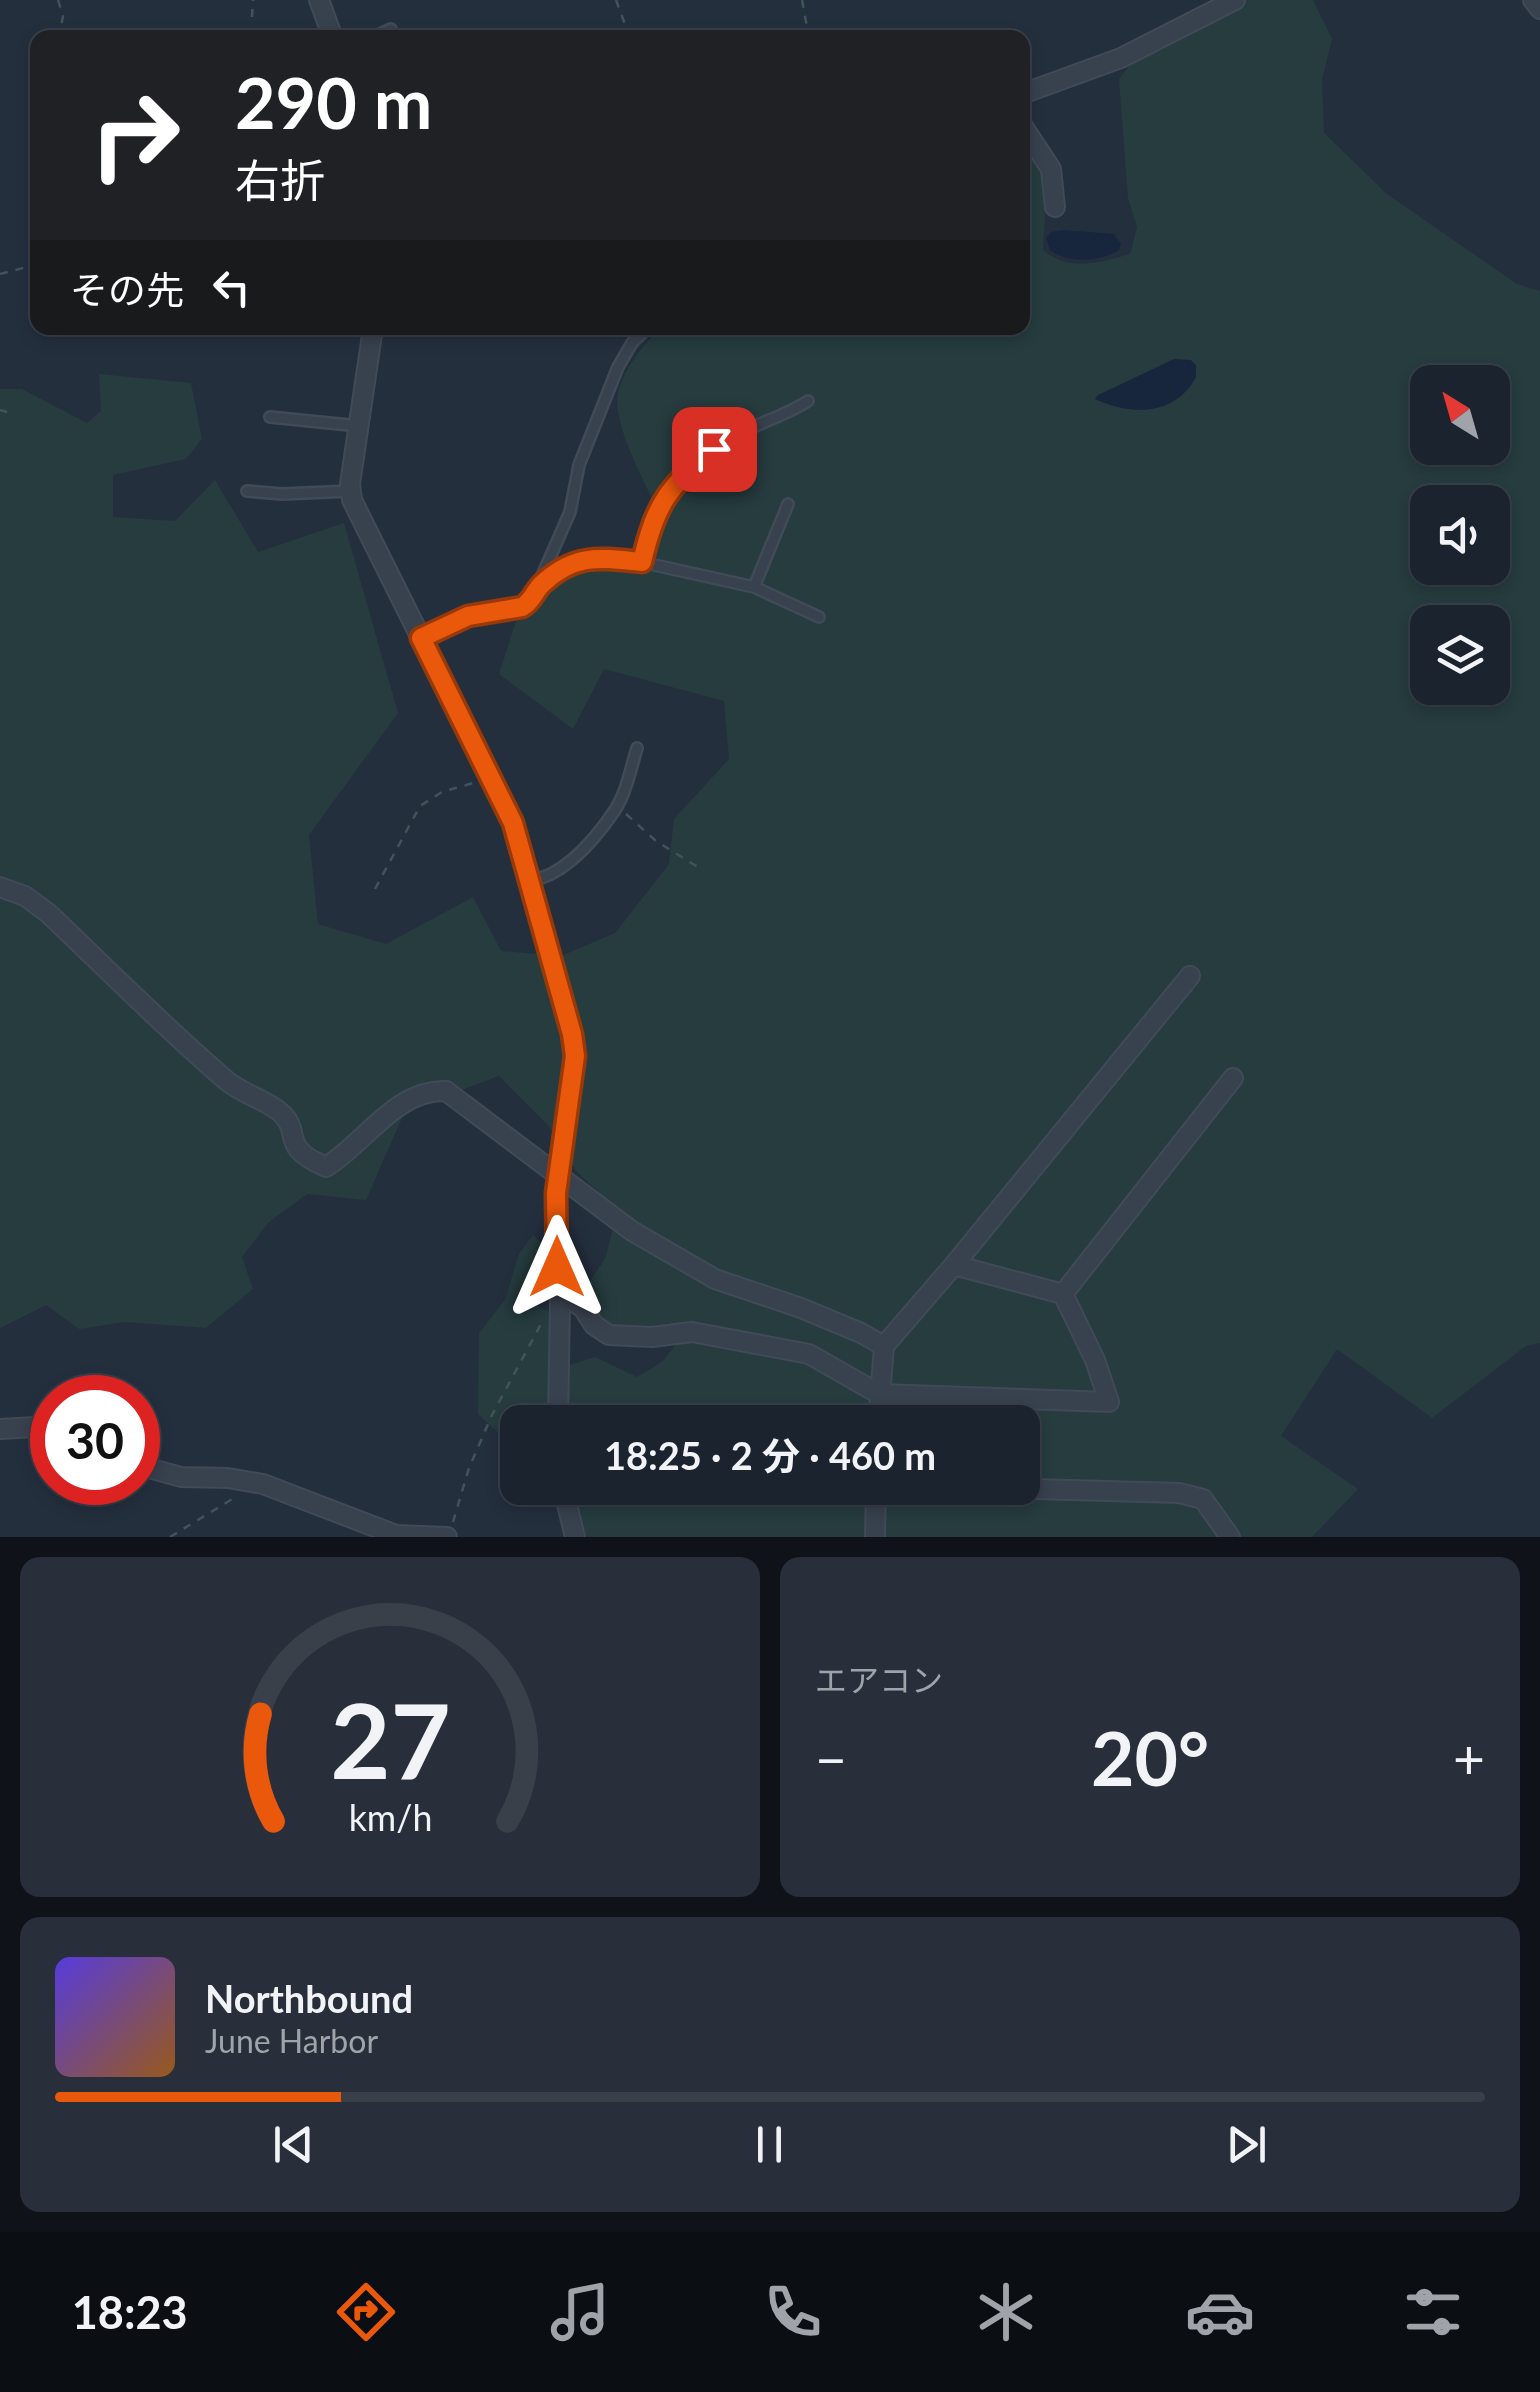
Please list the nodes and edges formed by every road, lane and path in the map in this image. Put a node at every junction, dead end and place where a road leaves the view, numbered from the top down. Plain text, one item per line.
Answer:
1 (58, 0) edge
2 (253, 0) edge
3 (318, 0) edge
4 (616, 0) edge
5 (802, 0) edge
6 (1235, 0) edge
7 (1532, 0) edge
8 (1540, 8) edge
9 (252, 17) dead end
10 (60, 30) edge
11 (330, 30) edge
12 (627, 30) edge
13 (808, 30) edge
14 (1030, 91) edge
15 (1030, 138) edge
16 (1055, 208) dead end
17 (30, 266) edge
18 (0, 274) edge
19 (372, 335) edge
20 (641, 335) edge
21 (808, 401) dead end
22 (0, 410) edge
23 (7, 412) dead end
24 (270, 417) dead end
25 (358, 426) junction
26 (247, 491) dead end
27 (351, 491) junction
28 (788, 504) dead end
29 (642, 562) junction
30 (539, 586) junction
31 (754, 587) junction
32 (819, 617) dead end
33 (421, 638) junction
34 (637, 748) dead end
35 (491, 778) junction
36 (617, 808) junction
37 (701, 868) dead end
38 (530, 881) junction
39 (0, 887) edge
40 (375, 890) dead end
41 (1190, 976) dead end
42 (1233, 1078) dead end
43 (558, 1175) junction
44 (954, 1265) junction
45 (1063, 1294) junction
46 (560, 1299) junction
47 (542, 1322) dead end
48 (884, 1346) junction
49 (879, 1394) junction
50 (558, 1405) edge
51 (879, 1405) edge
52 (30, 1427) edge
53 (0, 1429) edge
54 (160, 1471) edge
55 (263, 1484) junction
56 (1040, 1489) edge
57 (567, 1505) edge
58 (876, 1505) edge
59 (170, 1537) edge
60 (447, 1537) edge
61 (575, 1537) edge
62 (875, 1537) edge
63 (1230, 1537) edge

1 - 10 path
2 - 9 path
3 - 11 street
4 - 12 path
5 - 13 path
6 - 14 street
7 - 8 street
15 - 16 street
17 - 18 path
19 - 25 street
20 - 30 lane
21 - 29 lane
22 - 23 path
24 - 25 lane
25 - 27 street
26 - 27 lane
27 - 33 street
28 - 31 lane
29 - 30 lane
29 - 31 lane
30 - 33 lane
31 - 32 lane
33 - 35 street
34 - 36 lane
35 - 38 street
35 - 40 path
36 - 37 path
36 - 38 lane
38 - 43 street
39 - 43 street
41 - 44 street
42 - 45 street
43 - 46 street
43 - 48 street
44 - 45 street
44 - 48 street
45 - 49 street
46 - 49 street
46 - 50 street
47 - 60 path
48 - 49 street
49 - 51 street
52 - 53 street
54 - 55 street
55 - 59 path
55 - 60 street
56 - 63 street
57 - 61 street
58 - 62 street

